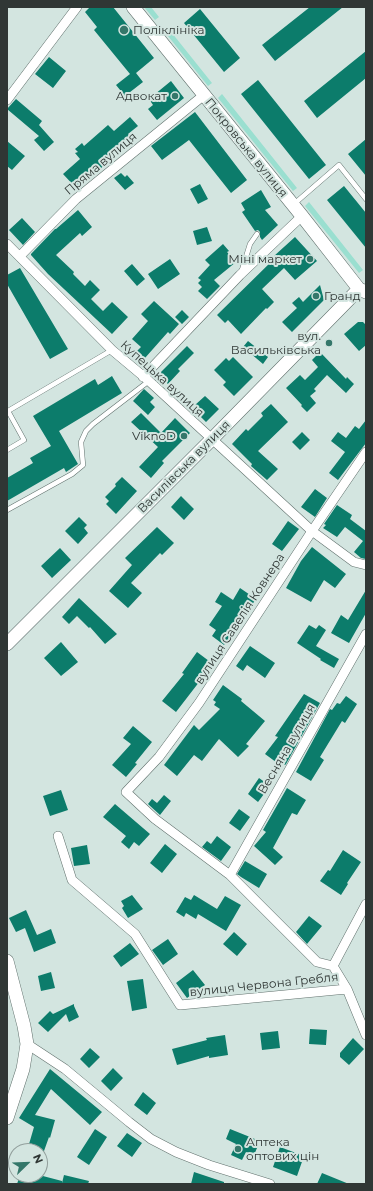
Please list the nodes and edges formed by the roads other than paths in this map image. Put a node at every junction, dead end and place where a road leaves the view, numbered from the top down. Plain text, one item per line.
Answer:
1 (77, 7) edge
2 (133, 7) edge
3 (204, 95) junction
4 (7, 100) edge
5 (366, 199) edge
6 (293, 205) junction
7 (302, 216) junction
8 (257, 234) dead end
9 (7, 244) edge
10 (20, 256) junction
11 (240, 275) junction
12 (364, 294) edge
13 (112, 350) junction
14 (146, 379) junction
15 (211, 440) junction
16 (7, 450) edge
17 (366, 452) edge
18 (7, 510) edge
19 (312, 531) junction
20 (366, 565) edge
21 (366, 634) edge
22 (7, 644) edge
23 (126, 792) joint
24 (58, 836) dead end
25 (230, 875) junction
26 (366, 904) edge
27 (7, 961) edge
28 (333, 966) junction
29 (347, 989) junction
30 (366, 1035) edge
31 (26, 1044) junction
32 (7, 1118) edge
33 (270, 1184) edge

1 - 4 street
2 - 3 main road, Покровська вулиця
3 - 6 main road, Покровська вулиця
3 - 10 street, Пряма вулиця
5 - 6 lane
6 - 7 main road, Покровська вулиця
7 - 11 street
7 - 12 main road, Покровська вулиця
8 - 11 lane
9 - 10 street, Купецька вулиця
10 - 13 street, Купецька вулиця
11 - 14 street
12 - 15 main road, Василівська вулиця
13 - 14 street, Купецька вулиця
13 - 16 lane
14 - 15 street, Купецька вулиця
14 - 18 lane
15 - 19 street, Купецька вулиця
15 - 22 main road, Василівська вулиця
17 - 19 street, вулиця Савелія Ковнера
19 - 20 street, Купецька вулиця
19 - 23 street, вулиця Савелія Ковнера
21 - 25 street, Весняна вулиця
23 - 25 street, вулиця Червона Гребля
24 - 29 street, вулиця Червона Гребля
25 - 28 street, вулиця Червона Гребля
26 - 28 street
27 - 31 main road
28 - 29 street, вулиця Червона Гребля
29 - 30 street, вулиця Червона Гребля
31 - 32 main road
31 - 33 street

